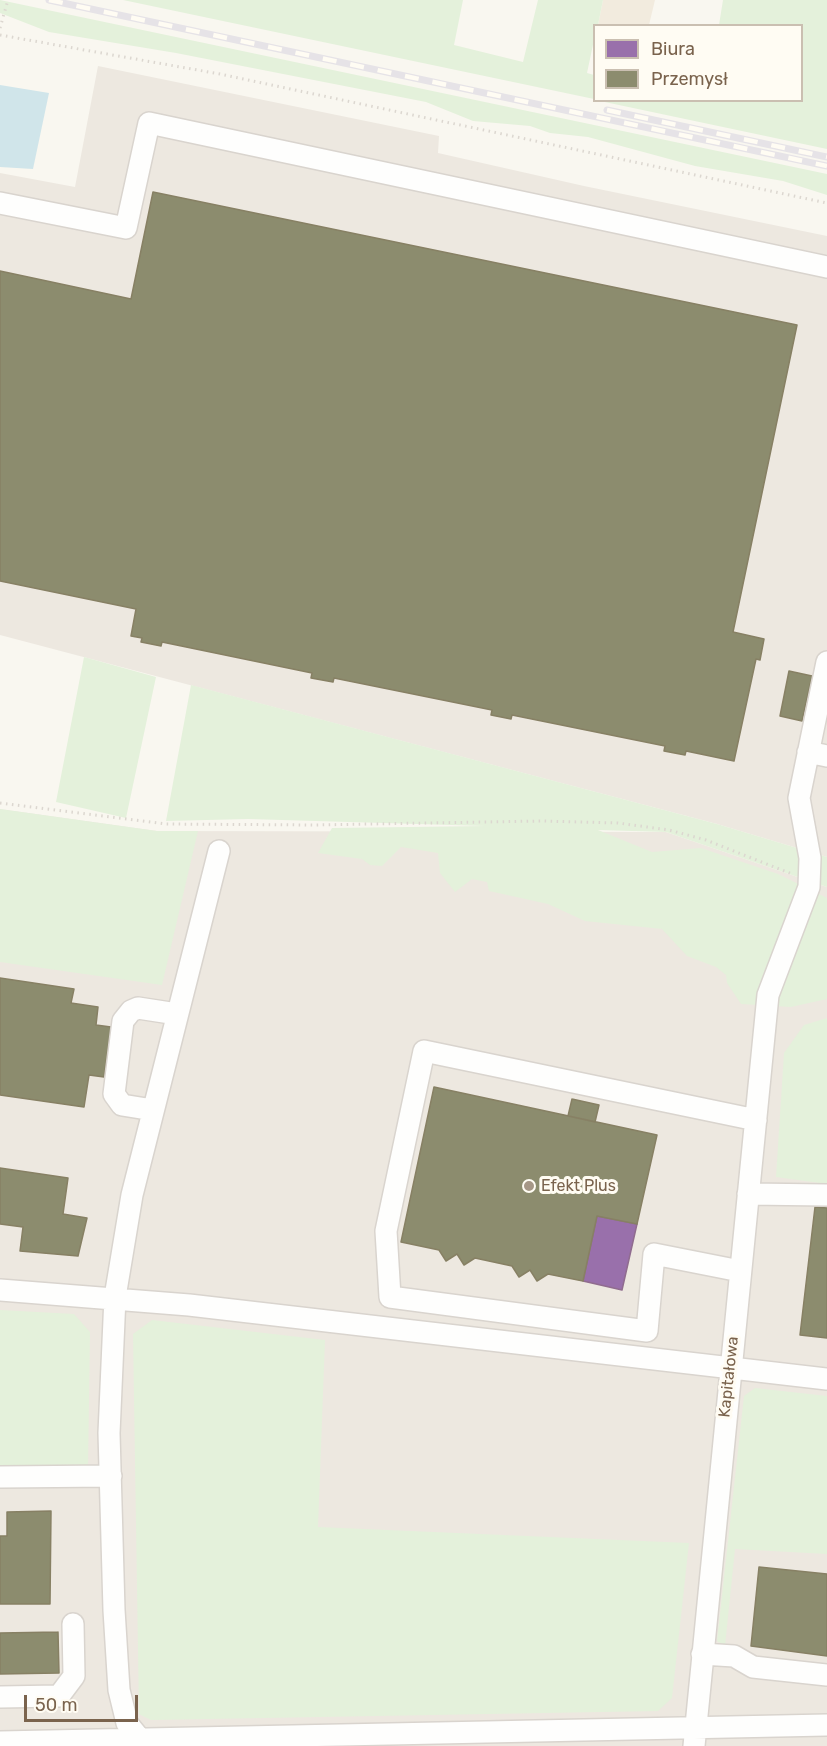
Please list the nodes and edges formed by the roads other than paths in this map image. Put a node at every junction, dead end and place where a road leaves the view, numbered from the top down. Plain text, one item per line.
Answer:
1 (0, 202) edge
2 (827, 267) edge
3 (827, 662) edge
4 (818, 754) edge
5 (219, 851) dead end
6 (177, 1014) junction
7 (153, 1110) junction
8 (756, 1120) junction
9 (748, 1194) junction
10 (827, 1195) edge
11 (740, 1271) junction
12 (0, 1290) edge
13 (115, 1297) junction
14 (730, 1368) junction
15 (827, 1379) edge
16 (111, 1476) junction
17 (0, 1477) edge
18 (73, 1624) dead end
19 (702, 1654) junction
20 (827, 1675) edge
21 (0, 1697) edge
22 (827, 1725) edge
23 (694, 1737) edge
24 (140, 1739) junction
25 (342, 1741) edge
26 (0, 1742) edge

1 - 2 street
3 - 4 street
4 - 8 street, Kapitałowa
5 - 6 street
6 - 7 street
6 - 7 street
7 - 13 street
8 - 9 street, Kapitałowa
8 - 11 street
9 - 10 street
9 - 11 street, Kapitałowa
11 - 14 street, Kapitałowa
12 - 13 street
13 - 14 street
13 - 16 street
14 - 15 street
14 - 19 street, Kapitałowa
16 - 17 street
16 - 24 street
18 - 21 street
19 - 20 street
19 - 23 street, Kapitałowa
22 - 23 street
23 - 25 street
24 - 25 street
24 - 26 street

